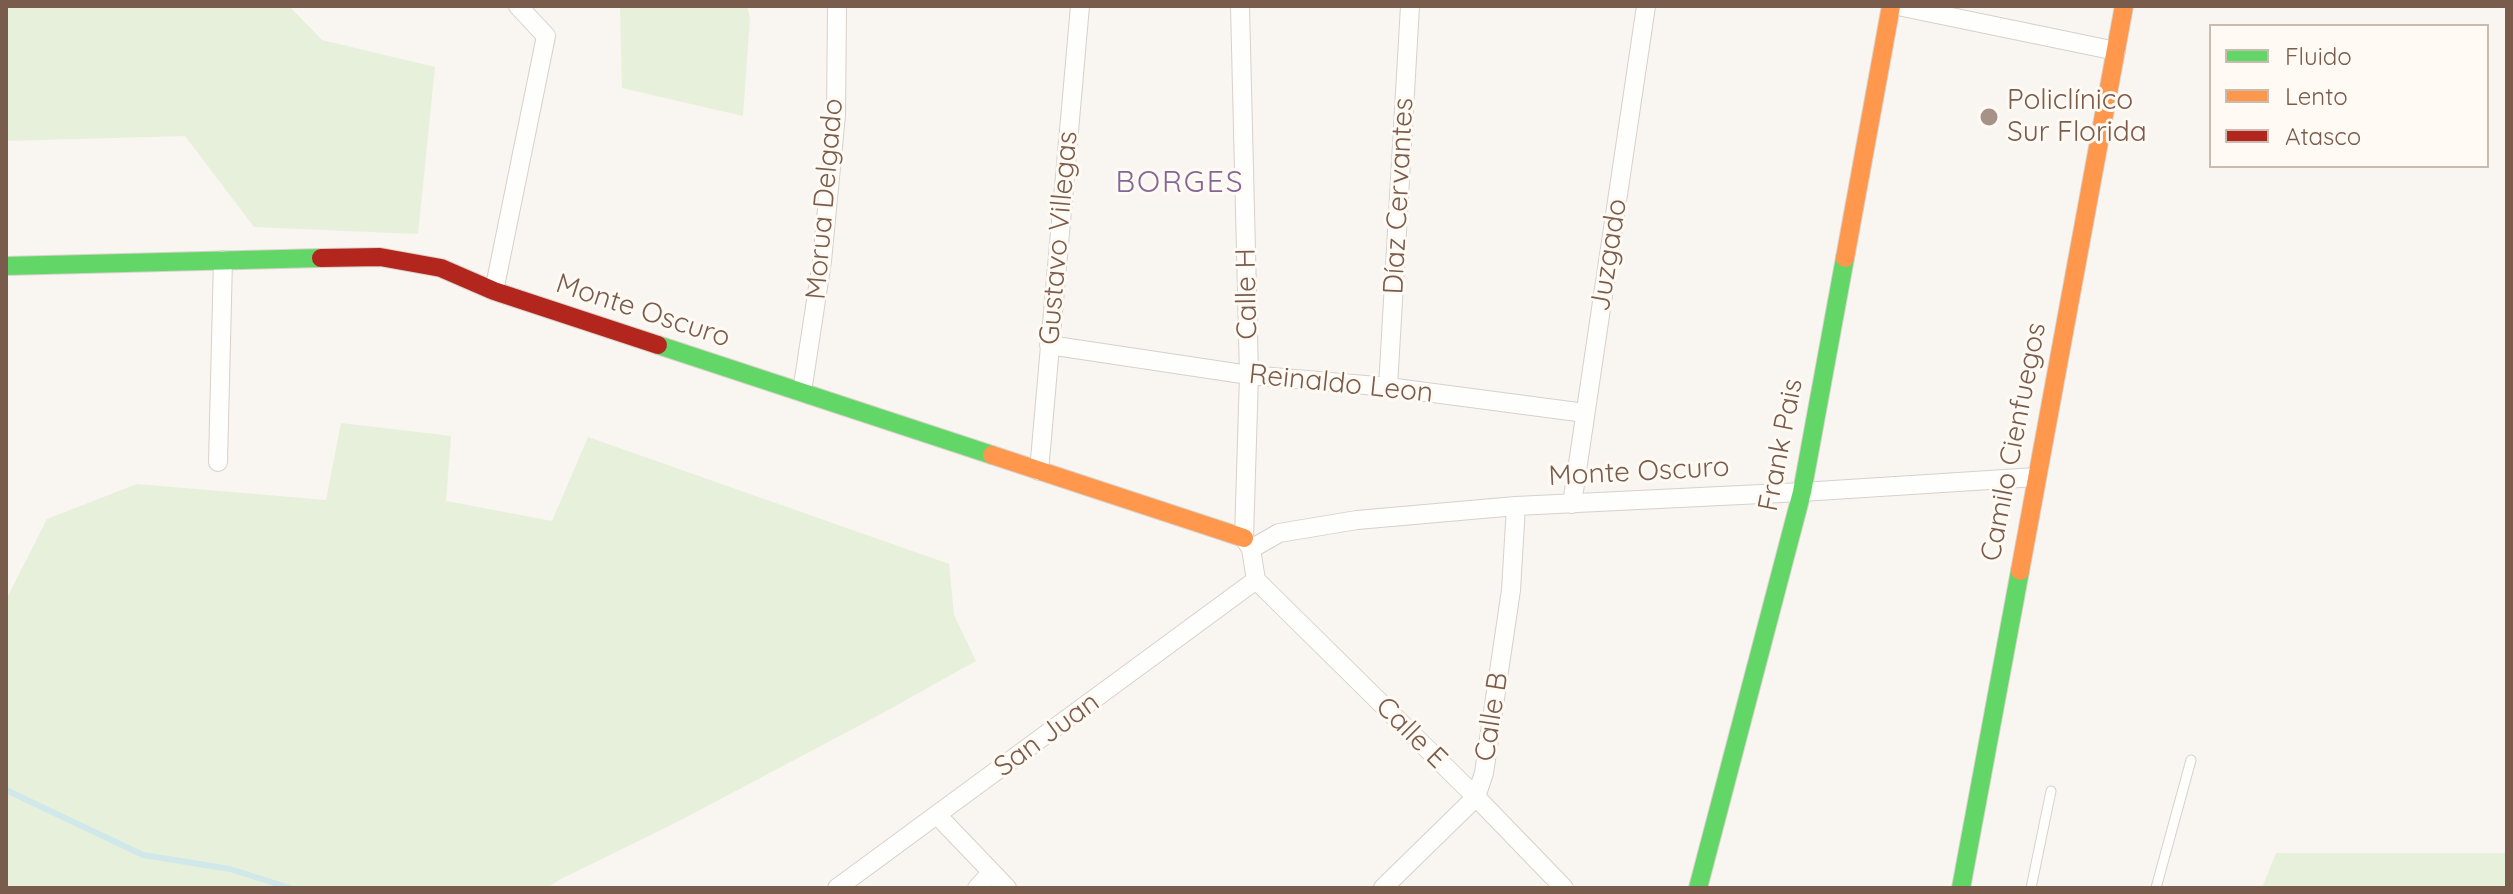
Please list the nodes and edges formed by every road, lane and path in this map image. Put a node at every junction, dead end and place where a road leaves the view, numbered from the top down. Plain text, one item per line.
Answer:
1 (518, 6) edge
2 (837, 6) edge
3 (1080, 6) edge
4 (1240, 6) edge
5 (1410, 6) edge
6 (1646, 6) edge
7 (1891, 6) edge
8 (1898, 6) edge
9 (2124, 6) edge
10 (2116, 51) junction
11 (223, 260) junction
12 (6, 266) edge
13 (494, 291) junction
14 (1049, 345) junction
15 (1249, 375) junction
16 (1388, 387) junction
17 (802, 392) junction
18 (1585, 413) junction
19 (218, 462) dead end
20 (1039, 471) junction
21 (2036, 477) junction
22 (1802, 492) junction
23 (1572, 504) junction
24 (1516, 506) junction
25 (1248, 544) junction
26 (1256, 580) junction
27 (2191, 760) dead end
28 (2051, 791) dead end
29 (1476, 797) junction
30 (938, 816) junction
31 (992, 872) junction
32 (837, 888) edge
33 (977, 888) edge
34 (1007, 888) edge
35 (1383, 888) edge
36 (1564, 888) edge
37 (1698, 888) edge
38 (1961, 888) edge
39 (2031, 888) edge
40 (2156, 888) edge

1 - 13 street
2 - 17 street, Morua Delgado
3 - 14 street, Gustavo Villegas
4 - 15 street, Calle H
5 - 16 street, Díaz Cervantes
6 - 18 street, Juzgado
7 - 22 street, Frank Pais
8 - 10 street
9 - 10 street, Camilo Cienfuegos
10 - 21 street, Camilo Cienfuegos
11 - 12 street, Monte Oscuro
11 - 13 street, Monte Oscuro
11 - 19 street
13 - 17 street, Monte Oscuro
14 - 15 street, Reinaldo Leon
14 - 20 street, Gustavo Villegas
15 - 16 street, Reinaldo Leon
15 - 25 street, Calle H
16 - 18 street, Reinaldo Leon
17 - 20 street, Monte Oscuro
18 - 23 street, Juzgado
20 - 25 street, Monte Oscuro
21 - 22 street, Monte Oscuro
21 - 38 street, Camilo Cienfuegos
22 - 23 street, Monte Oscuro
22 - 37 street, Frank Pais
23 - 24 street, Monte Oscuro
24 - 25 street, Monte Oscuro
24 - 29 street, Calle B
25 - 26 street, Calle H
26 - 29 street, Calle E
26 - 30 street, San Juan
27 - 40 lane
28 - 39 lane
29 - 35 street, Calle B
29 - 36 street, Calle E
30 - 31 street
30 - 32 street, San Juan
31 - 33 street
31 - 34 street

